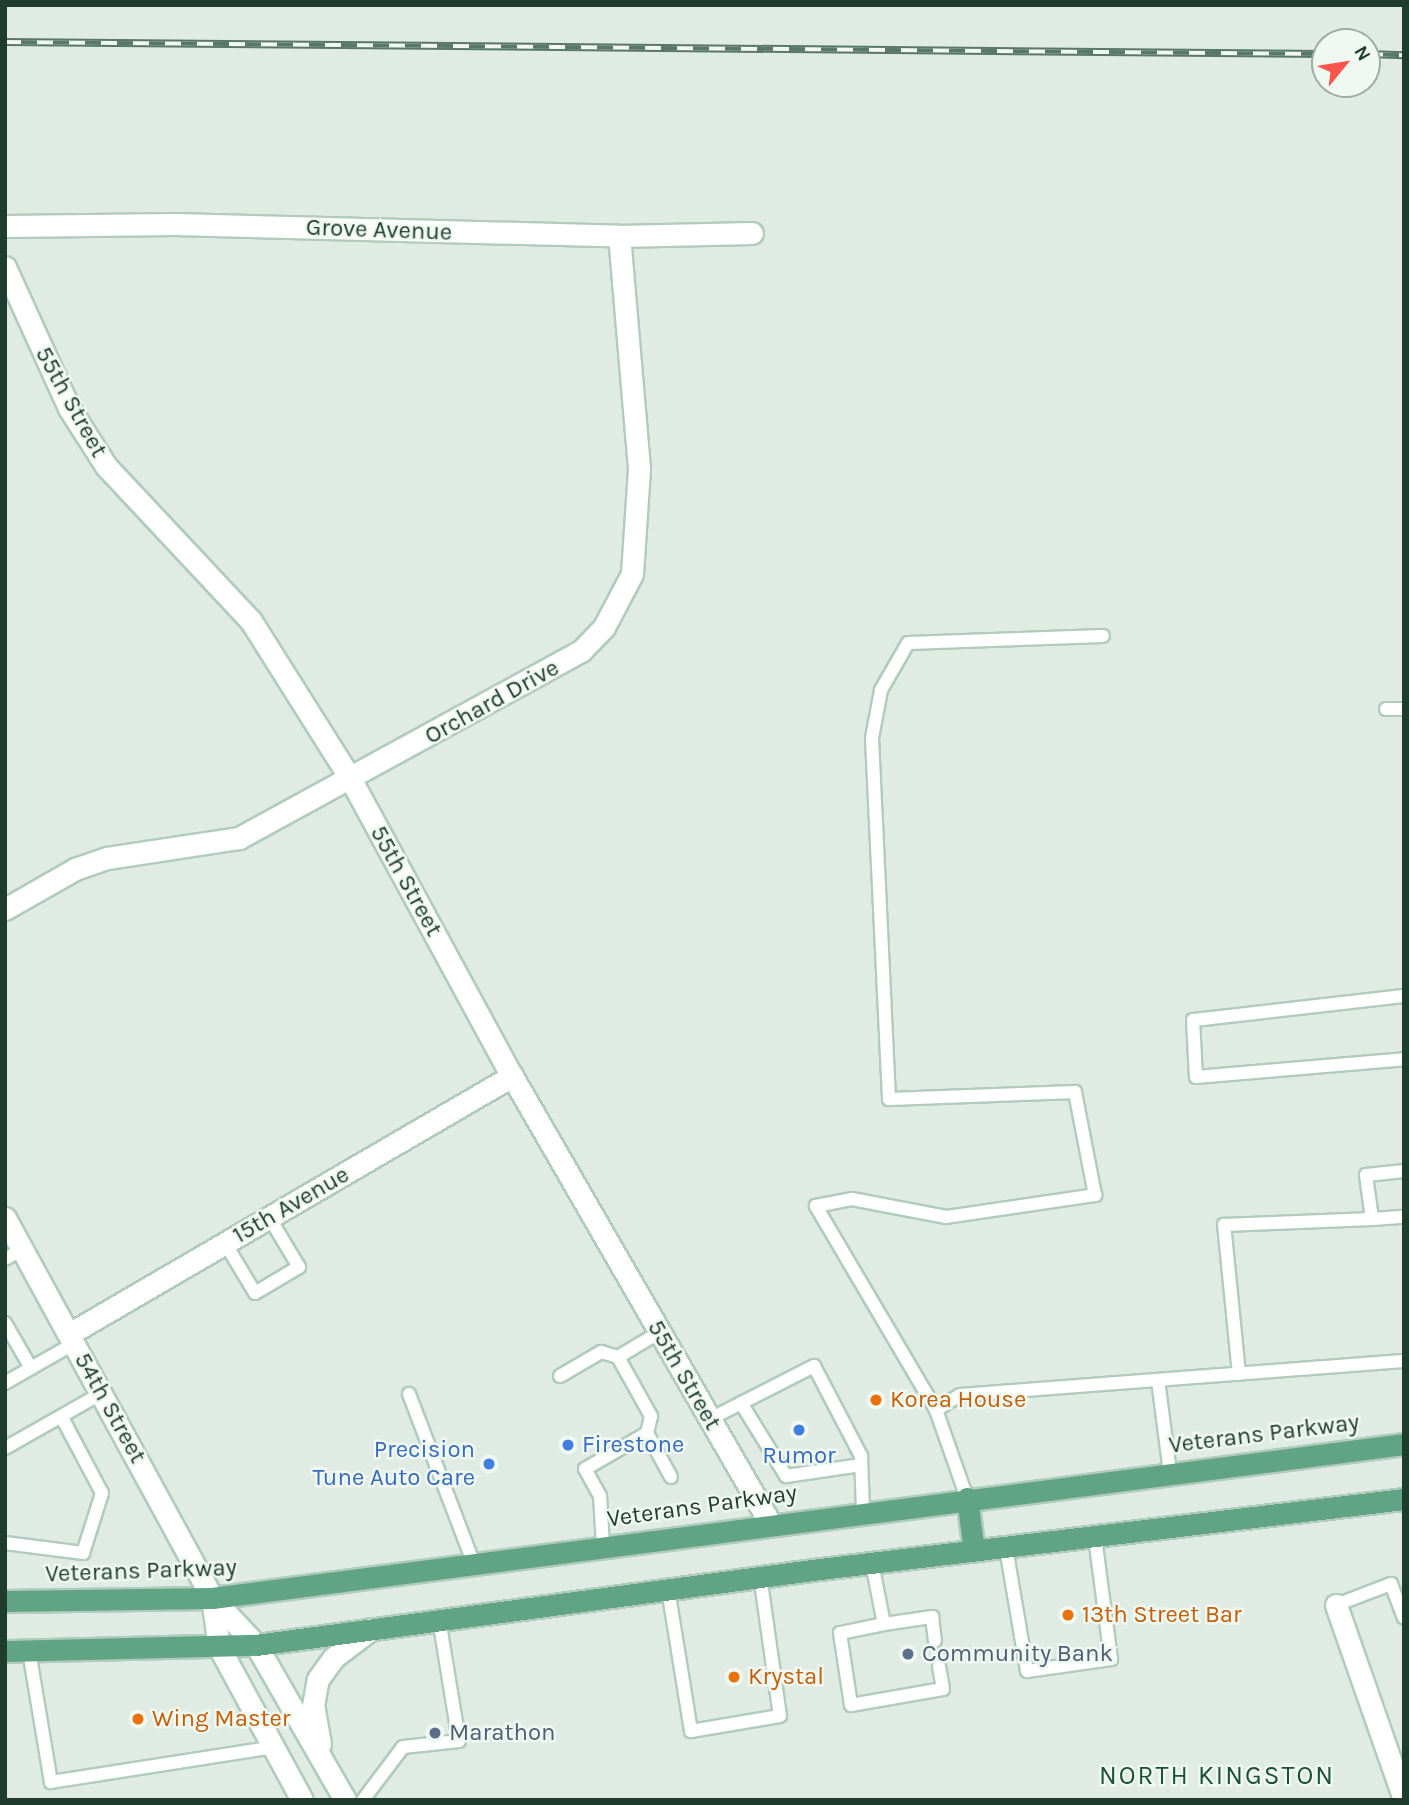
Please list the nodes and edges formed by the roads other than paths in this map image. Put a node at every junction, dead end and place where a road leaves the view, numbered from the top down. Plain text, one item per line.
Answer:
1 (5, 226) edge
2 (752, 233) dead end
3 (619, 236) junction
4 (5, 267) edge
5 (1103, 636) dead end
6 (1386, 709) dead end
7 (1404, 709) edge
8 (351, 780) junction
9 (5, 909) edge
10 (1404, 996) edge
11 (1404, 1059) edge
12 (512, 1076) junction
13 (1404, 1171) edge
14 (269, 1217) junction
15 (1404, 1217) edge
16 (5, 1218) edge
17 (1372, 1219) junction
18 (225, 1243) junction
19 (14, 1254) edge
20 (5, 1323) edge
21 (660, 1332) junction
22 (72, 1338) junction
23 (618, 1357) junction
24 (1404, 1361) edge
25 (31, 1368) junction
26 (1239, 1374) junction
27 (560, 1376) dead end
28 (1158, 1380) junction
29 (5, 1383) edge
30 (102, 1393) junction
31 (409, 1394) dead end
32 (741, 1403) junction
33 (936, 1410) junction
34 (61, 1416) junction
35 (710, 1419) junction
36 (647, 1433) junction
37 (1404, 1444) edge
38 (5, 1448) edge
39 (861, 1465) junction
40 (1170, 1472) junction
41 (671, 1477) dead end
42 (967, 1498) junction
43 (1404, 1499) edge
44 (863, 1511) junction
45 (770, 1523) junction
46 (1095, 1538) junction
47 (5, 1543) edge
48 (603, 1546) junction
49 (1006, 1548) junction
50 (974, 1551) junction
51 (872, 1563) junction
52 (474, 1564) junction
53 (760, 1577) junction
54 (668, 1588) junction
55 (212, 1598) junction
56 (5, 1601) edge
57 (1336, 1605) joint
58 (1404, 1618) edge
59 (439, 1619) junction
60 (884, 1623) junction
61 (370, 1629) junction
62 (935, 1641) dead end
63 (256, 1645) junction
64 (219, 1647) junction
65 (5, 1651) edge
66 (29, 1651) junction
67 (939, 1666) dead end
68 (274, 1747) junction
69 (326, 1766) junction
70 (1404, 1799) edge
71 (302, 1800) edge
72 (345, 1800) edge
73 (363, 1800) edge

1 - 3 street, Grove Avenue
2 - 3 street, Grove Avenue
3 - 8 street, Orchard Drive
4 - 8 street, 55th Street
5 - 33 lane
6 - 7 lane
8 - 9 street, Orchard Drive
8 - 12 street, 55th Street
10 - 11 lane
12 - 14 street, 15th Avenue
12 - 21 street, 55th Street
13 - 17 lane
14 - 18 street, 15th Avenue
14 - 18 lane
15 - 17 lane
16 - 19 street, 54th Street
17 - 26 lane
18 - 22 street, 15th Avenue
19 - 22 street, 54th Street
20 - 25 lane
21 - 23 lane
21 - 35 street, 55th Street
22 - 25 lane
22 - 30 street, 54th Street
23 - 27 lane
23 - 36 lane
24 - 26 lane
25 - 29 lane
26 - 28 lane
28 - 33 lane
28 - 40 lane
30 - 34 lane
30 - 55 street, 54th Street
31 - 52 lane
32 - 35 lane
32 - 39 lane
32 - 39 lane
33 - 42 lane
34 - 38 lane
34 - 47 lane
35 - 45 street, 55th Street
36 - 41 lane
36 - 48 lane
37 - 40 main road, Veterans Parkway
39 - 44 lane
40 - 42 main road, Veterans Parkway
42 - 44 main road, Veterans Parkway
42 - 50 main road
43 - 46 main road
44 - 45 main road, Veterans Parkway
45 - 48 main road, Veterans Parkway
46 - 49 main road
46 - 49 lane
48 - 52 main road, Veterans Parkway
49 - 50 main road
50 - 51 main road
51 - 53 main road
51 - 60 lane
52 - 55 main road, Veterans Parkway
53 - 54 main road
53 - 54 lane
54 - 59 main road
55 - 56 main road, Veterans Parkway
55 - 63 street
55 - 64 street
57 - 58 lane
57 - 70 street
59 - 61 main road
59 - 73 lane
60 - 62 lane
60 - 67 lane
61 - 63 main road
61 - 69 street
63 - 64 main road
63 - 69 street
64 - 66 main road
64 - 68 street
65 - 66 main road
66 - 68 lane
68 - 71 street
69 - 72 street

